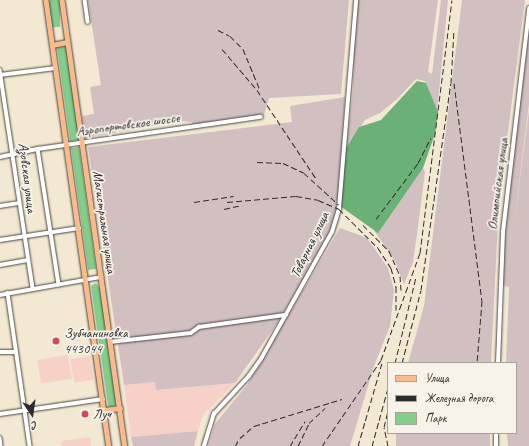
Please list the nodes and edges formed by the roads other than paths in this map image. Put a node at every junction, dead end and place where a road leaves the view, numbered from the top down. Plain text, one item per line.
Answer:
1 (46, 0) edge
2 (62, 0) edge
3 (85, 0) edge
4 (356, 0) edge
5 (529, 9) edge
6 (88, 22) dead end
7 (67, 42) junction
8 (52, 45) junction
9 (56, 68) junction
10 (0, 70) edge
11 (1, 75) edge
12 (261, 117) dead end
13 (82, 143) junction
14 (67, 146) junction
15 (38, 149) junction
16 (13, 153) junction
17 (0, 157) edge
18 (18, 203) junction
19 (0, 206) edge
20 (79, 228) junction
21 (50, 232) junction
22 (24, 236) junction
23 (0, 240) edge
24 (28, 260) junction
25 (0, 265) edge
26 (101, 277) junction
27 (86, 279) junction
28 (59, 284) junction
29 (33, 288) junction
30 (8, 293) junction
31 (0, 295) edge
32 (286, 315) junction
33 (110, 342) junction
34 (0, 352) edge
35 (15, 352) junction
36 (498, 362) edge
37 (103, 399) junction
38 (120, 408) junction
39 (104, 410) junction
40 (26, 411) junction
41 (0, 414) edge
42 (496, 434) edge
43 (0, 438) edge
44 (1, 446) edge
45 (30, 446) edge
46 (109, 446) edge
47 (125, 446) edge
48 (204, 446) edge
49 (496, 446) edge

1 - 8 main road, Магистральная улица
2 - 7 main road, Магистральная улица
3 - 6 street
4 - 32 street, Товарная улица
5 - 36 street, Олимпийская улица
7 - 8 main road
7 - 13 main road, Магистральная улица
8 - 9 main road, Магистральная улица
9 - 11 street
9 - 14 main road, Магистральная улица
10 - 11 street, Азовская улица
11 - 16 street, Азовская улица
12 - 13 street, Аэропортовское шоссе
13 - 14 street, Аэропортовское шоссе
13 - 26 main road, Магистральная улица
14 - 15 street, Аэропортовское шоссе
14 - 20 main road, Магистральная улица
15 - 16 street, Аэропортовское шоссе
15 - 21 street
16 - 17 street, Аэропортовское шоссе
16 - 18 street, Азовская улица
18 - 19 street
18 - 22 street, Азовская улица
20 - 21 street
20 - 27 main road, Магистральная улица
21 - 22 street
21 - 28 street
22 - 23 street
22 - 24 street, Азовская улица
24 - 25 street
24 - 29 street, Азовская улица
26 - 27 street
26 - 33 main road, Магистральная улица
27 - 28 street
27 - 37 main road, Магистральная улица
28 - 29 street
29 - 30 street
30 - 31 street
30 - 35 street
32 - 33 street
32 - 48 street, Товарная улица
33 - 38 main road, Магистральная улица
34 - 35 street
35 - 40 street
37 - 39 main road, Магистральная улица
37 - 40 street
38 - 39 main road
38 - 47 main road, Магистральная улица
39 - 46 main road, Магистральная улица
40 - 41 street
40 - 45 street
42 - 49 street
43 - 44 street

